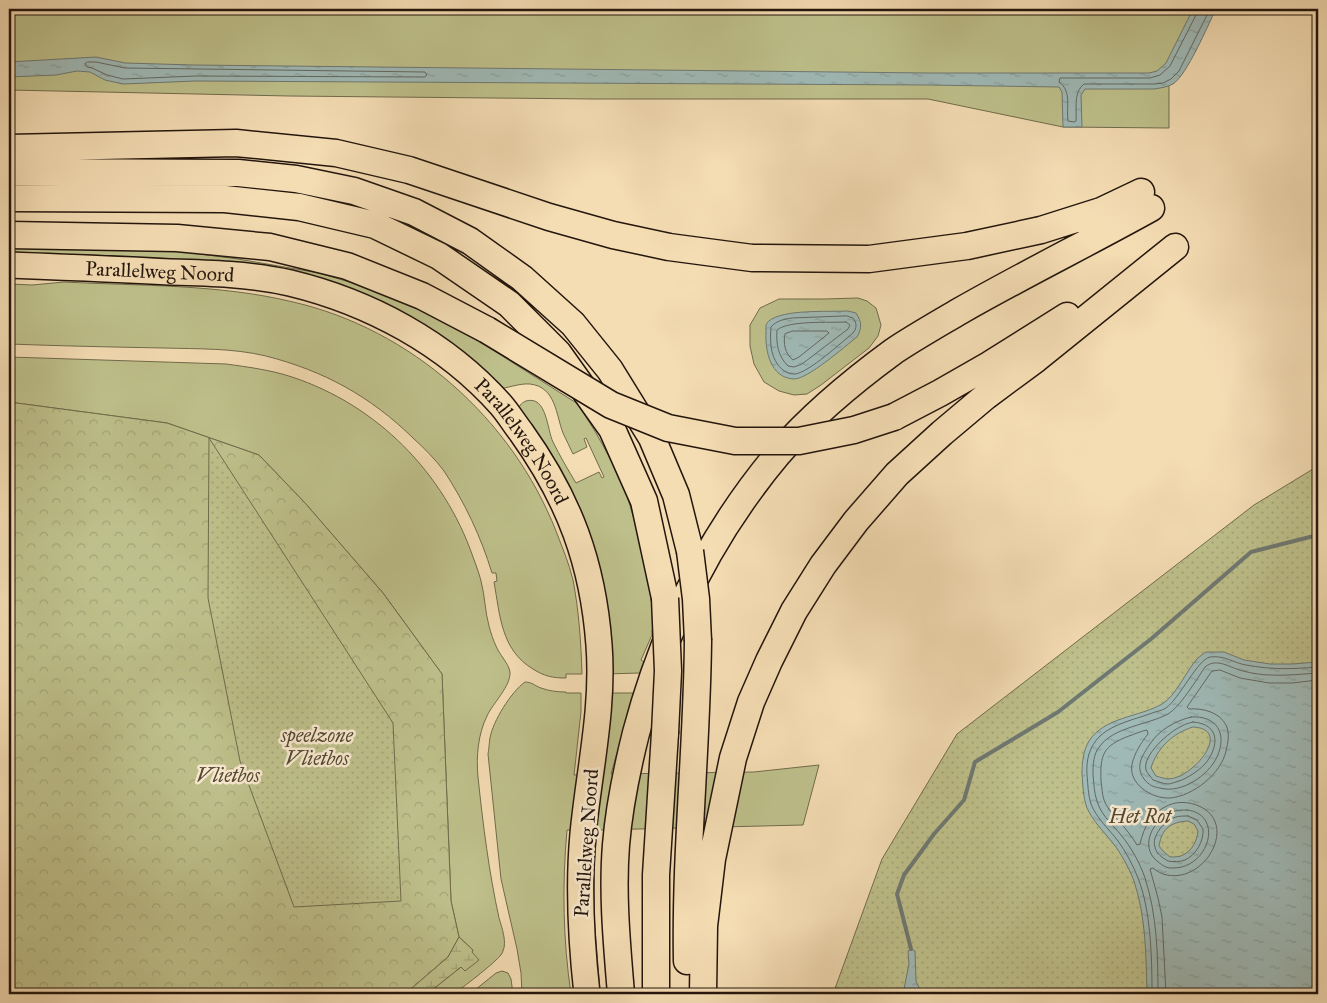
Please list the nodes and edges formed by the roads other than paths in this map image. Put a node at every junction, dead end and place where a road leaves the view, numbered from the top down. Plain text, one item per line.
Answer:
1 (9, 148) edge
2 (9, 172) edge
3 (9, 198) edge
4 (9, 235) edge
5 (9, 264) edge
6 (9, 275) edge
7 (576, 994) edge
8 (587, 994) edge
9 (621, 994) edge
10 (656, 994) edge
11 (687, 994) edge
12 (703, 994) edge

1 - 9 highway
2 - 11 highway, bridge
3 - 10 highway, bridge
4 - 12 highway, bridge
5 - 8 highway, Parallelweg Noord
6 - 7 highway, Parallelweg Noord

